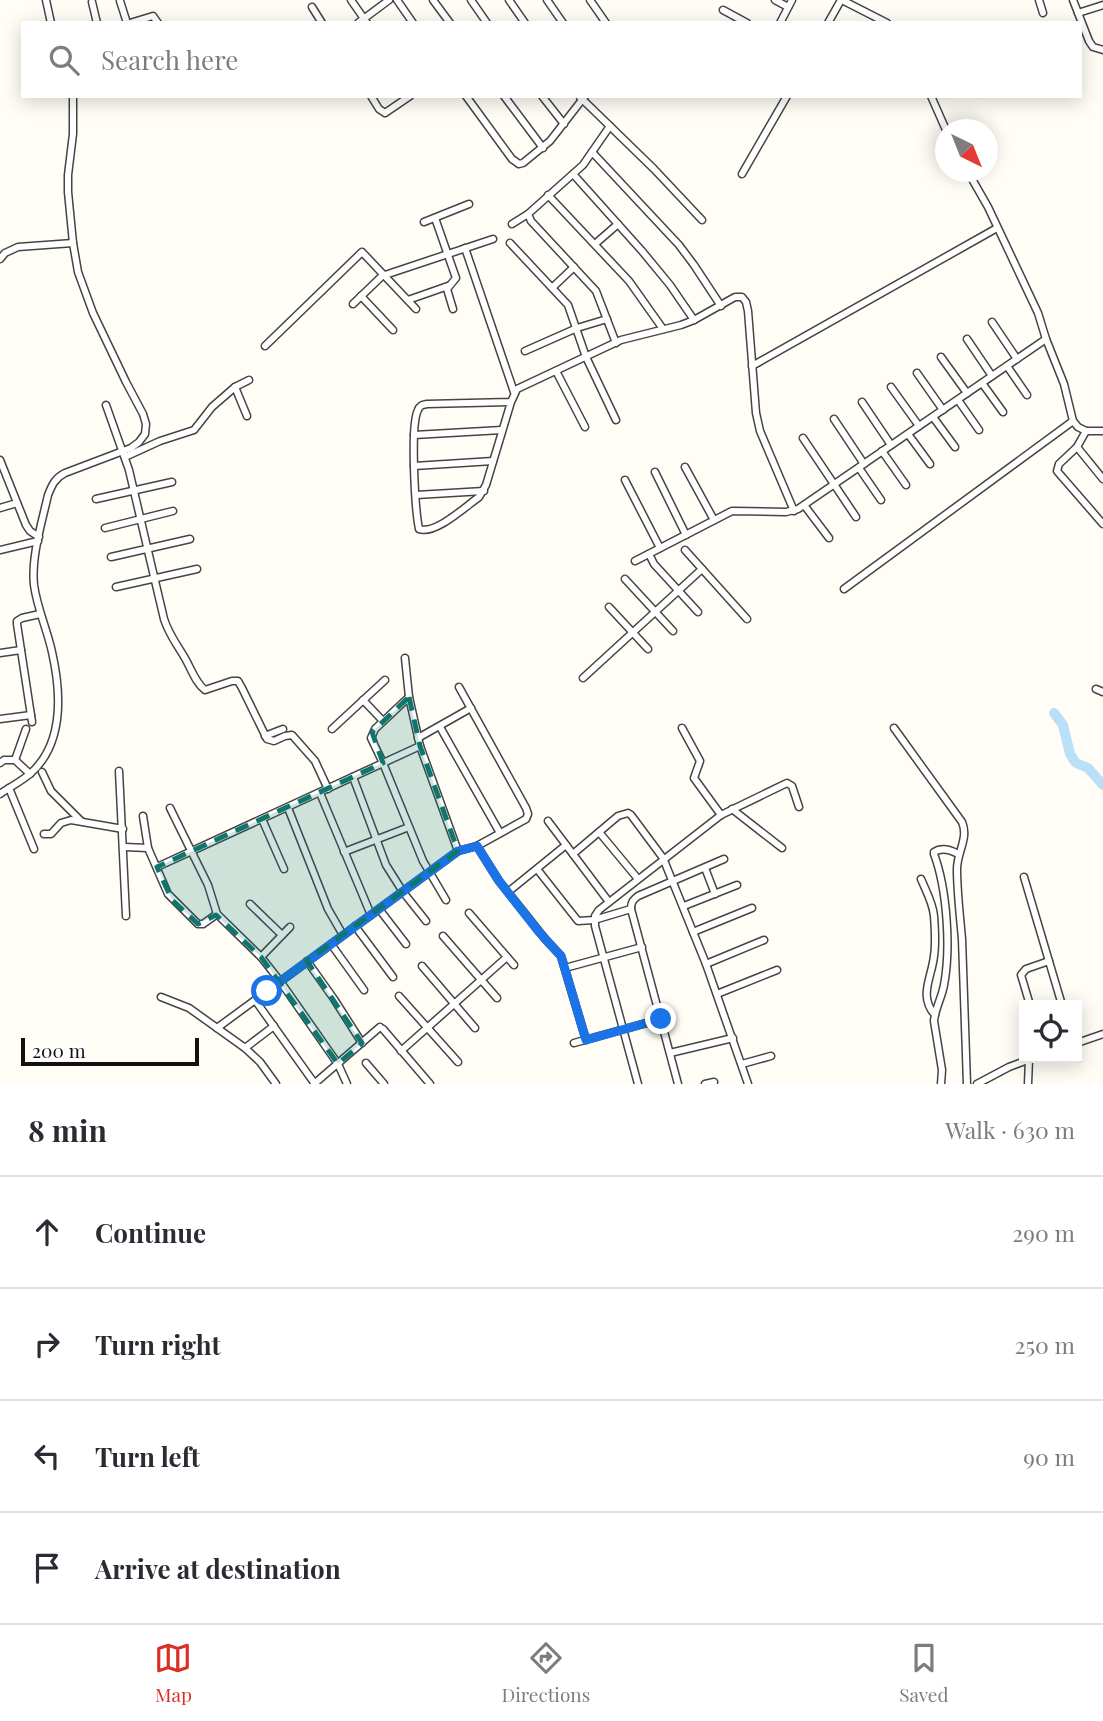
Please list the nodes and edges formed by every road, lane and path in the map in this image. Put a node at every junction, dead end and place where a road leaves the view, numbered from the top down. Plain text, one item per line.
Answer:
1 (46, 0) edge
2 (351, 0) edge
3 (389, 0) edge
4 (397, 0) edge
5 (433, 0) edge
6 (471, 0) edge
7 (509, 0) edge
8 (547, 0) edge
9 (590, 0) edge
10 (775, 0) edge
11 (841, 0) edge
12 (1039, 0) edge
13 (1073, 0) edge
14 (120, 1) edge
15 (92, 2) dead end
16 (790, 3) edge
17 (1103, 5) edge
18 (312, 7) dead end
19 (723, 10) dead end
20 (1044, 13) dead end
21 (1078, 13) junction
22 (51, 21) edge
23 (97, 21) edge
24 (127, 21) edge
25 (135, 21) edge
26 (157, 21) edge
27 (321, 21) edge
28 (363, 21) edge
29 (413, 21) edge
30 (449, 21) edge
31 (486, 21) edge
32 (524, 21) edge
33 (562, 21) edge
34 (605, 21) edge
35 (743, 21) edge
36 (780, 21) edge
37 (829, 21) edge
38 (883, 21) edge
39 (1081, 21) edge
40 (1082, 23) edge
41 (1103, 50) edge
42 (73, 98) edge
43 (372, 98) edge
44 (407, 98) edge
45 (467, 98) edge
46 (506, 98) edge
47 (544, 98) edge
48 (582, 98) edge
49 (584, 98) edge
50 (785, 98) edge
51 (932, 98) edge
52 (941, 119) edge
53 (564, 124) junction
54 (610, 127) junction
55 (543, 148) junction
56 (592, 152) junction
57 (573, 174) junction
58 (743, 174) dead end
59 (975, 182) edge
60 (548, 195) junction
61 (469, 204) dead end
62 (528, 214) junction
63 (435, 218) junction
64 (702, 220) dead end
65 (424, 222) dead end
66 (512, 224) dead end
67 (618, 224) junction
68 (997, 228) junction
69 (493, 239) dead end
70 (74, 243) junction
71 (510, 243) dead end
72 (595, 244) junction
73 (466, 247) junction
74 (447, 253) junction
75 (0, 259) edge
76 (574, 267) junction
77 (384, 275) junction
78 (450, 285) junction
79 (552, 287) junction
80 (361, 296) junction
81 (408, 300) junction
82 (353, 304) dead end
83 (721, 306) junction
84 (416, 309) dead end
85 (453, 309) dead end
86 (607, 318) junction
87 (694, 320) junction
88 (992, 322) dead end
89 (577, 328) junction
90 (663, 329) junction
91 (393, 330) dead end
92 (967, 339) dead end
93 (1046, 339) junction
94 (616, 343) junction
95 (265, 346) dead end
96 (525, 351) dead end
97 (586, 357) junction
98 (941, 357) dead end
99 (1017, 359) junction
100 (752, 366) junction
101 (1007, 366) junction
102 (556, 371) junction
103 (917, 373) dead end
104 (992, 376) junction
105 (248, 380) dead end
106 (982, 383) junction
107 (236, 387) junction
108 (891, 387) dead end
109 (514, 392) junction
110 (967, 393) junction
111 (1027, 395) dead end
112 (958, 400) junction
113 (511, 401) junction
114 (862, 402) dead end
115 (106, 405) dead end
116 (943, 410) junction
117 (1003, 412) dead end
118 (247, 416) dead end
119 (933, 417) junction
120 (834, 419) dead end
121 (616, 420) dead end
122 (1073, 421) junction
123 (919, 426) junction
124 (585, 427) dead end
125 (502, 430) junction
126 (979, 430) dead end
127 (1086, 430) junction
128 (1103, 431) edge
129 (908, 434) junction
130 (414, 435) junction
131 (803, 438) dead end
132 (891, 445) junction
133 (955, 447) dead end
134 (1077, 447) junction
135 (883, 451) junction
136 (124, 454) junction
137 (0, 460) edge
138 (493, 461) junction
139 (930, 464) dead end
140 (414, 466) junction
141 (861, 466) junction
142 (685, 467) dead end
143 (2, 472) edge
144 (654, 472) dead end
145 (1103, 479) edge
146 (625, 480) dead end
147 (172, 482) dead end
148 (834, 485) junction
149 (906, 485) dead end
150 (134, 491) junction
151 (484, 491) junction
152 (416, 495) junction
153 (96, 499) dead end
154 (881, 499) dead end
155 (18, 503) junction
156 (804, 505) junction
157 (0, 508) edge
158 (173, 511) dead end
159 (794, 511) junction
160 (856, 517) dead end
161 (141, 519) junction
162 (714, 520) junction
163 (1103, 524) edge
164 (105, 528) dead end
165 (686, 535) junction
166 (829, 538) dead end
167 (39, 539) junction
168 (190, 539) dead end
169 (660, 548) junction
170 (148, 549) junction
171 (0, 550) edge
172 (685, 550) dead end
173 (649, 554) junction
174 (111, 558) dead end
175 (635, 561) dead end
176 (197, 569) dead end
177 (702, 569) junction
178 (154, 579) junction
179 (625, 579) dead end
180 (116, 587) dead end
181 (844, 589) dead end
182 (678, 590) junction
183 (609, 607) dead end
184 (655, 612) junction
185 (698, 612) dead end
186 (40, 614) junction
187 (747, 619) dead end
188 (673, 631) dead end
189 (633, 632) junction
190 (648, 649) dead end
191 (21, 650) junction
192 (0, 653) edge
193 (405, 658) dead end
194 (583, 678) dead end
195 (385, 680) dead end
196 (459, 687) dead end
197 (410, 697) junction
198 (363, 700) junction
199 (471, 708) junction
200 (0, 718) edge
201 (383, 721) junction
202 (440, 727) junction
203 (681, 727) dead end
204 (894, 727) dead end
205 (26, 729) dead end
206 (283, 729) dead end
207 (332, 729) dead end
208 (265, 736) junction
209 (418, 738) junction
210 (420, 746) junction
211 (1, 759) edge
212 (15, 760) junction
213 (383, 763) junction
214 (119, 771) dead end
215 (43, 772) dead end
216 (30, 774) junction
217 (353, 777) junction
218 (9, 788) junction
219 (328, 789) junction
220 (320, 793) junction
221 (0, 794) edge
222 (799, 807) dead end
223 (170, 808) dead end
224 (288, 808) junction
225 (732, 809) junction
226 (721, 815) junction
227 (143, 816) dead end
228 (262, 819) junction
229 (81, 821) junction
230 (548, 821) dead end
231 (409, 827) junction
232 (122, 829) junction
233 (599, 832) junction
234 (44, 834) dead end
235 (500, 834) junction
236 (376, 840) junction
237 (566, 845) junction
238 (477, 846) junction
239 (124, 847) junction
240 (148, 848) junction
241 (782, 848) dead end
242 (34, 849) dead end
243 (192, 851) junction
244 (458, 851) junction
245 (344, 852) junction
246 (573, 854) junction
247 (958, 854) junction
248 (663, 859) junction
249 (724, 859) dead end
250 (157, 867) junction
251 (705, 868) junction
252 (284, 869) dead end
253 (537, 869) junction
254 (429, 873) junction
255 (1024, 877) dead end
256 (638, 879) junction
257 (921, 879) dead end
258 (673, 881) junction
259 (737, 885) dead end
260 (403, 891) junction
261 (508, 892) junction
262 (715, 894) junction
263 (446, 900) dead end
264 (609, 902) junction
265 (250, 904) dead end
266 (684, 906) junction
267 (752, 908) dead end
268 (379, 909) junction
269 (631, 909) junction
270 (469, 913) dead end
271 (217, 914) junction
272 (370, 915) junction
273 (126, 916) dead end
274 (426, 920) dead end
275 (594, 920) junction
276 (355, 926) junction
277 (290, 927) dead end
278 (693, 932) junction
279 (282, 935) junction
280 (343, 935) junction
281 (443, 936) dead end
282 (764, 940) dead end
283 (331, 943) junction
284 (406, 944) dead end
285 (642, 947) junction
286 (261, 957) junction
287 (507, 957) junction
288 (603, 958) junction
289 (307, 961) junction
290 (1049, 961) junction
291 (706, 964) junction
292 (514, 965) dead end
293 (422, 967) dead end
294 (565, 968) junction
295 (777, 970) dead end
296 (393, 977) dead end
297 (481, 980) junction
298 (280, 981) junction
299 (364, 990) dead end
300 (717, 994) junction
301 (399, 996) dead end
302 (161, 997) dead end
303 (497, 998) dead end
304 (255, 1000) junction
305 (1028, 1000) edge
306 (1061, 1000) edge
307 (454, 1004) junction
308 (935, 1015) junction
309 (661, 1019) junction
310 (274, 1026) junction
311 (217, 1028) junction
312 (427, 1028) junction
313 (475, 1028) dead end
314 (623, 1030) junction
315 (1103, 1034) edge
316 (733, 1038) junction
317 (586, 1040) junction
318 (1082, 1041) edge
319 (574, 1042) dead end
320 (362, 1043) junction
321 (244, 1048) junction
322 (401, 1051) junction
323 (670, 1053) junction
324 (771, 1056) dead end
325 (458, 1062) dead end
326 (366, 1063) dead end
327 (1021, 1063) edge
328 (1030, 1063) edge
329 (338, 1064) junction
330 (742, 1064) junction
331 (426, 1082) edge
332 (714, 1082) dead end
333 (276, 1084) edge
334 (314, 1084) edge
335 (347, 1084) edge
336 (384, 1084) edge
337 (638, 1084) edge
338 (678, 1084) edge
339 (705, 1084) edge
340 (748, 1084) edge
341 (941, 1084) edge
342 (967, 1084) edge
343 (977, 1084) edge
344 (1028, 1084) edge

1 - 22 street
2 - 28 street
3 - 28 street
4 - 29 street
5 - 30 street
6 - 31 street
7 - 32 street
8 - 33 street
9 - 34 street
10 - 16 street
11 - 37 street
11 - 38 street
12 - 20 street
13 - 21 street
14 - 24 street
15 - 23 street
16 - 36 street
17 - 21 street
18 - 27 street
19 - 35 street
21 - 39 street
25 - 26 street
40 - 41 street
42 - 70 street
43 - 44 street
45 - 55 street
46 - 55 street
47 - 53 street
48 - 53 street
49 - 54 street
50 - 58 street
51 - 52 street
53 - 55 street
54 - 56 street
54 - 64 street
56 - 57 street
56 - 83 street
57 - 60 street
57 - 67 street
59 - 68 street
60 - 62 street
60 - 72 street
61 - 63 street
62 - 66 street
62 - 76 street
63 - 65 street
63 - 74 street
67 - 72 street
67 - 87 street
68 - 93 street
68 - 100 street
69 - 73 street
70 - 75 street
70 - 136 street
71 - 79 street
72 - 90 street
73 - 74 street
73 - 109 street
74 - 77 street
74 - 78 street
76 - 79 street
76 - 86 street
77 - 80 street
77 - 81 street
77 - 95 street
78 - 81 street
78 - 85 street
79 - 89 street
80 - 82 street
80 - 91 street
81 - 84 street
83 - 87 street
83 - 100 street
86 - 89 street
86 - 94 street
87 - 90 street
88 - 99 street
89 - 96 street
89 - 97 street
90 - 94 street
92 - 104 street
93 - 99 street
93 - 122 street
94 - 97 street
97 - 102 street
97 - 121 street
98 - 110 street
99 - 101 street
100 - 159 street
101 - 104 street
101 - 111 street
102 - 109 street
102 - 124 street
103 - 116 street
104 - 106 street
105 - 107 street
106 - 110 street
106 - 117 street
107 - 118 street
107 - 136 street
108 - 123 street
109 - 113 street
110 - 112 street
112 - 116 street
112 - 126 street
113 - 125 street
113 - 130 street
114 - 132 street
115 - 136 street
116 - 119 street
119 - 123 street
119 - 133 street
120 - 141 street
122 - 127 street
122 - 181 street
123 - 129 street
125 - 130 street
125 - 138 street
127 - 128 street
127 - 134 street
129 - 132 street
129 - 139 street
130 - 140 street
131 - 148 street
132 - 135 street
134 - 145 street
134 - 163 street
135 - 141 street
135 - 149 street
136 - 150 street
136 - 167 street
137 - 143 street
138 - 140 street
138 - 151 street
140 - 152 street
141 - 148 street
141 - 154 street
142 - 162 street
143 - 155 street
144 - 165 street
146 - 169 street
147 - 150 street
148 - 156 street
148 - 160 street
150 - 153 street
150 - 161 street
151 - 152 street
151 - 152 street
155 - 157 street
155 - 167 street
156 - 159 street
156 - 166 street
158 - 161 street
159 - 162 street
161 - 164 street
161 - 170 street
162 - 165 street
165 - 169 street
167 - 171 street
167 - 186 street
168 - 170 street
169 - 173 street
170 - 174 street
170 - 178 street
172 - 177 street
173 - 175 street
173 - 182 street
176 - 178 street
177 - 182 street
177 - 187 street
178 - 180 street
178 - 208 street
179 - 184 street
182 - 184 street
182 - 185 street
183 - 189 street
184 - 188 street
184 - 189 street
186 - 191 street
186 - 216 street
189 - 190 street
189 - 194 street
191 - 192 street
191 - 200 street
193 - 197 street
195 - 198 street
196 - 199 street
197 - 201 street
197 - 209 street
198 - 201 street
198 - 207 street
199 - 202 street
199 - 235 street
201 - 213 street
202 - 209 street
202 - 235 street
203 - 226 street
204 - 247 street
205 - 212 street
206 - 208 street
208 - 219 street
209 - 210 street
210 - 213 street
210 - 244 street
211 - 212 street
212 - 216 street
213 - 217 street
213 - 231 street
214 - 232 street
215 - 229 street
216 - 218 street
217 - 219 street
217 - 236 street
218 - 221 street
218 - 242 street
219 - 220 street
220 - 224 street
220 - 245 street
222 - 225 street
223 - 243 street
224 - 228 street
224 - 280 street
225 - 226 street
225 - 241 street
226 - 248 street
227 - 240 street
228 - 243 street
228 - 252 street
229 - 232 street
229 - 234 street
230 - 237 street
231 - 236 street
231 - 254 street
232 - 239 street
233 - 246 street
233 - 248 street
233 - 256 street
235 - 238 street
236 - 245 street
236 - 260 street
237 - 246 street
237 - 253 street
238 - 244 street
238 - 261 street
239 - 240 street
239 - 273 street
240 - 250 street
243 - 250 street
243 - 271 street
244 - 254 street
245 - 272 street
246 - 264 street
247 - 308 street
247 - 342 street
248 - 256 street
248 - 258 street
249 - 251 street
250 - 271 street
251 - 258 street
251 - 262 street
253 - 261 street
253 - 275 street
254 - 260 street
254 - 263 street
255 - 290 street
256 - 264 street
257 - 308 street
258 - 266 street
258 - 269 street
259 - 262 street
260 - 268 street
260 - 274 street
261 - 294 street
262 - 266 street
264 - 275 street
265 - 279 street
266 - 278 street
267 - 278 street
268 - 272 street
268 - 284 street
269 - 275 street
269 - 285 street
270 - 287 street
271 - 286 street
272 - 276 street
275 - 288 street
276 - 280 street
276 - 296 street
277 - 279 street
278 - 291 street
279 - 286 street
280 - 283 street
281 - 297 street
282 - 291 street
283 - 289 street
283 - 299 street
285 - 288 street
285 - 309 street
286 - 298 street
287 - 292 street
287 - 297 street
288 - 294 street
288 - 314 street
289 - 298 street
289 - 320 street
290 - 305 street
290 - 306 street
291 - 300 street
293 - 307 street
294 - 317 street
295 - 300 street
297 - 303 street
297 - 307 street
298 - 304 street
298 - 329 street
300 - 316 street
301 - 312 street
302 - 311 street
304 - 310 street
304 - 311 street
307 - 312 street
307 - 313 street
308 - 341 street
309 - 314 street
309 - 323 street
310 - 321 street
310 - 334 street
311 - 321 street
312 - 322 street
312 - 325 street
314 - 317 street
314 - 337 street
315 - 318 street
316 - 323 street
316 - 330 street
317 - 319 street
320 - 322 street
320 - 329 street
321 - 333 street
322 - 331 street
323 - 338 street
324 - 330 street
326 - 336 street
327 - 343 street
328 - 344 street
329 - 334 street
329 - 335 street
330 - 340 street
332 - 339 street

